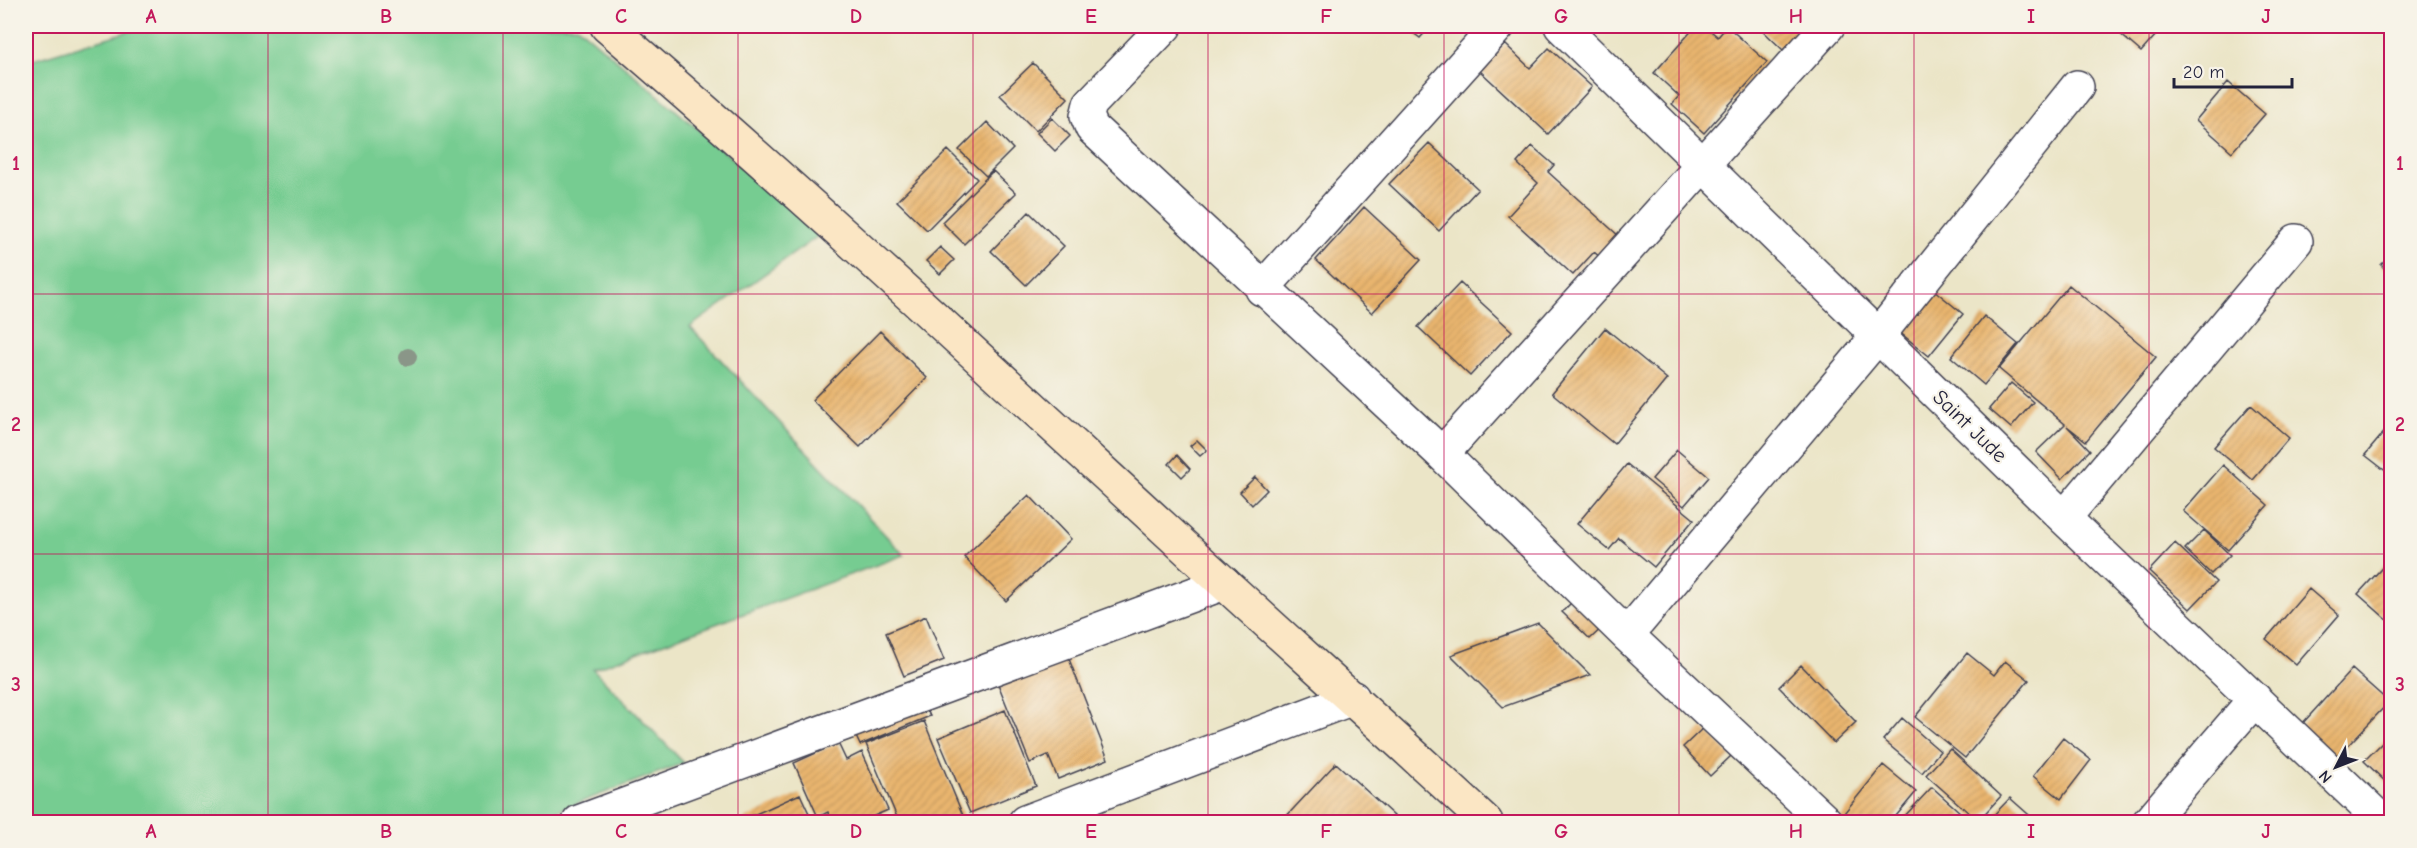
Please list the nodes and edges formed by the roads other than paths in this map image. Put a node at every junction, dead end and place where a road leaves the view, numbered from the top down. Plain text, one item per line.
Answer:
1 (607, 26) edge
2 (1165, 26) edge
3 (1498, 26) edge
4 (1561, 26) edge
5 (1828, 26) edge
6 (2078, 87) dead end
7 (1704, 165) junction
8 (2296, 241) dead end
9 (1262, 289) junction
10 (1877, 336) junction
11 (1442, 454) junction
12 (2064, 518) junction
13 (1224, 583) junction
14 (1627, 635) junction
15 (1353, 698) junction
16 (2255, 699) junction
17 (1047, 819) edge
18 (579, 822) edge
19 (1486, 822) edge
20 (1826, 822) edge
21 (2149, 822) edge
22 (2383, 822) edge

1 - 13 street
2 - 9 street
3 - 9 street
4 - 7 street, Saint Jude
5 - 7 street
6 - 10 street
7 - 10 street, Saint Jude
7 - 11 street
8 - 12 street
9 - 11 street
10 - 12 street, Saint Jude
10 - 14 street
11 - 14 street
12 - 16 street, Saint Jude
13 - 15 street
13 - 18 street
14 - 20 street
15 - 17 street
15 - 19 street
16 - 21 street
16 - 22 street, Saint Jude

